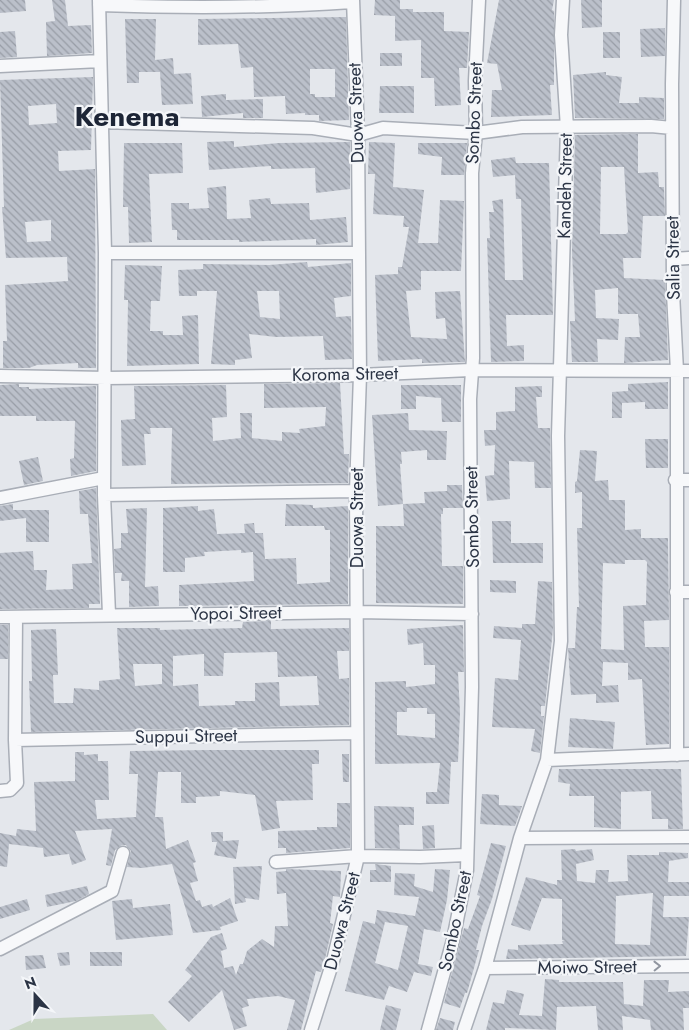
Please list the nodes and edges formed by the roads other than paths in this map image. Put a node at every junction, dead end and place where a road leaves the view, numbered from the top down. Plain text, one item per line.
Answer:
1 (479, 0) edge
2 (562, 0) edge
3 (674, 0) edge
4 (353, 1) edge
5 (99, 2) edge
6 (100, 60) junction
7 (0, 66) edge
8 (101, 122) junction
9 (567, 128) junction
10 (672, 128) junction
11 (476, 133) junction
12 (358, 135) junction
13 (105, 253) junction
14 (358, 253) junction
15 (689, 258) edge
16 (673, 259) junction
17 (470, 370) junction
18 (683, 371) edge
19 (561, 372) junction
20 (360, 375) junction
21 (0, 376) edge
22 (106, 378) junction
23 (104, 478) junction
24 (675, 480) junction
25 (689, 480) edge
26 (356, 491) junction
27 (104, 495) junction
28 (0, 498) edge
29 (683, 592) edge
30 (357, 612) junction
31 (109, 614) junction
32 (472, 614) junction
33 (0, 617) edge
34 (16, 617) junction
35 (356, 733) junction
36 (15, 740) junction
37 (683, 755) edge
38 (547, 760) junction
39 (0, 791) edge
40 (689, 837) edge
41 (520, 838) junction
42 (123, 853) dead end
43 (466, 855) junction
44 (358, 856) junction
45 (276, 862) dead end
46 (0, 949) edge
47 (689, 966) edge
48 (486, 968) junction
49 (310, 1030) edge
50 (428, 1030) edge
51 (464, 1030) edge

1 - 11 street, Sombo Street
2 - 9 street, Kandeh Street
3 - 10 street, Salia Street
4 - 5 street
4 - 12 street, Duowa Street
5 - 6 street
6 - 7 street
6 - 8 street
8 - 12 street
8 - 13 street
9 - 10 street
9 - 11 street
9 - 19 street, Kandeh Street
10 - 16 street, Salia Street
11 - 12 street
11 - 17 street, Sombo Street
12 - 14 street, Duowa Street
13 - 14 street
13 - 22 street
14 - 20 street, Duowa Street
15 - 16 street
16 - 18 street, Salia Street
17 - 19 street, Koroma Street
17 - 20 street, Koroma Street
17 - 32 street, Sombo Street
18 - 19 street, Koroma Street
18 - 24 street, Salia Street
19 - 38 street, Kandeh Street
20 - 22 street, Koroma Street
20 - 26 street, Duowa Street
21 - 22 street, Koroma Street
22 - 23 street
23 - 27 street
23 - 28 street
24 - 25 street
24 - 29 street, Salia Street
26 - 27 street
26 - 30 street, Duowa Street
27 - 31 street
29 - 37 street, Salia Street
30 - 31 street, Yopoi Street
30 - 32 street, Yopoi Street
30 - 35 street, Duowa Street
31 - 34 street, Yopoi Street
32 - 43 street, Sombo Street
33 - 34 street, Yopoi Street
34 - 36 street
35 - 36 street, Suppui Street
35 - 44 street, Duowa Street
36 - 39 street
37 - 38 street
38 - 41 street, Kandeh Street
40 - 41 street
41 - 48 street, Kandeh Street
42 - 46 street
43 - 44 street
43 - 50 street, Sombo Street
44 - 45 street
44 - 49 street, Duowa Street
48 -> 47 street, Moiwo Street
48 - 51 street, Kandeh Street

